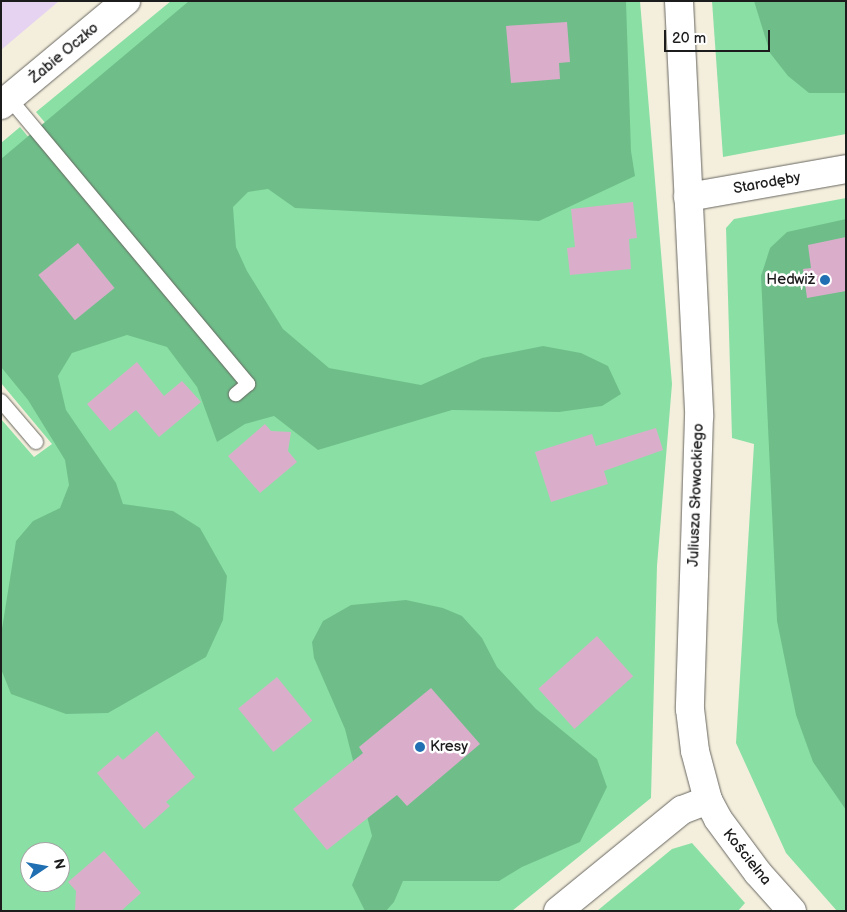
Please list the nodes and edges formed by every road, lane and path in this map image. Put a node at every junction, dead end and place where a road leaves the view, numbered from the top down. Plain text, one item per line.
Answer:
1 (126, 1) edge
2 (679, 1) edge
3 (5, 102) edge
4 (846, 169) edge
5 (688, 198) junction
6 (236, 394) dead end
7 (1, 401) edge
8 (36, 442) dead end
9 (708, 800) junction
10 (558, 911) edge
11 (792, 911) edge

1 - 3 street, Żabie Oczko
2 - 5 street, Juliusza Słowackiego
3 - 6 lane
4 - 5 street, Starodęby
5 - 9 street, Juliusza Słowackiego
7 - 8 lane
9 - 10 street
9 - 11 street, Kościelna

